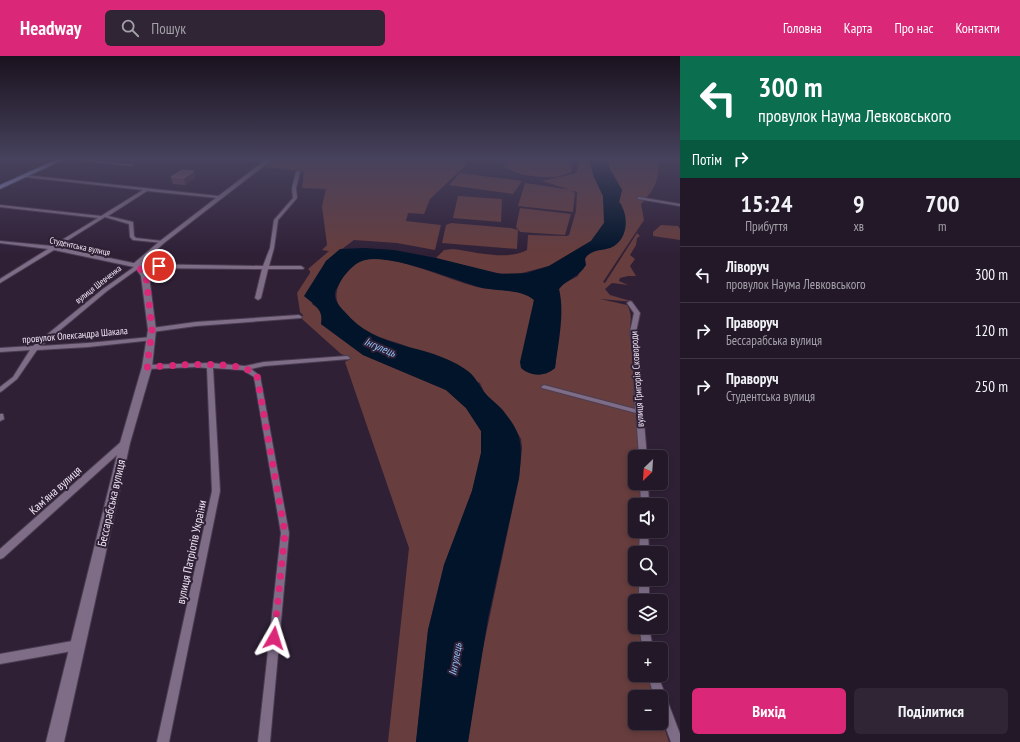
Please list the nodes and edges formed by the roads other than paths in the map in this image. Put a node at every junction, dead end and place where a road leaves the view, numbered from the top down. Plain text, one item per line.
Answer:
1 (144, 190) edge
2 (155, 190) edge
3 (227, 190) edge
4 (294, 190) edge
5 (218, 197) junction
6 (639, 198) dead end
7 (680, 205) edge
8 (0, 206) edge
9 (103, 217) junction
10 (0, 242) edge
11 (162, 242) junction
12 (53, 248) junction
13 (138, 266) junction
14 (266, 267) junction
15 (301, 268) dead end
16 (0, 281) edge
17 (258, 298) dead end
18 (630, 303) dead end
19 (299, 317) dead end
20 (152, 334) junction
21 (35, 348) junction
22 (0, 350) edge
23 (347, 358) dead end
24 (210, 365) junction
25 (147, 367) junction
26 (245, 368) junction
27 (544, 387) dead end
28 (0, 390) edge
29 (639, 412) junction
30 (125, 443) junction
31 (642, 450) edge
32 (0, 555) edge
33 (79, 645) junction
34 (0, 659) edge
35 (668, 718) edge
36 (55, 742) edge
37 (163, 742) edge
38 (264, 742) edge
39 (677, 742) edge

1 - 9 street
2 - 5 street
3 - 5 main road, вулиця Шевченка
4 - 14 street
5 - 11 main road, вулиця Шевченка
6 - 7 street
8 - 9 street
9 - 11 street
9 - 12 street
10 - 12 street, Студентська вулиця
11 - 13 main road, вулиця Шевченка
12 - 13 street, Студентська вулиця
12 - 16 street
13 - 14 street, Студентська вулиця
13 - 20 main road, Бессарабська вулиця
13 - 21 street, вулиця Шевченка
14 - 15 street, Студентська вулиця
14 - 17 street
18 - 29 street, вулиця Григорія Сковороди
19 - 20 street, провулок Олександра Шакала
20 - 21 street, провулок Олександра Шакала
20 - 25 main road, Бессарабська вулиця
21 - 22 street, провулок Олександра Шакала
21 - 28 street, вулиця Шевченка
23 - 26 street
24 - 25 street
24 - 26 street
24 - 37 street, вулиця Патріотів України
25 - 30 main road, Бессарабська вулиця
26 - 38 street
27 - 29 street
29 - 31 street, вулиця Григорія Сковороди
30 - 32 street, Камʼяна вулиця
30 - 33 main road, Бессарабська вулиця
33 - 34 street
33 - 36 main road, Бессарабська вулиця
35 - 39 street

